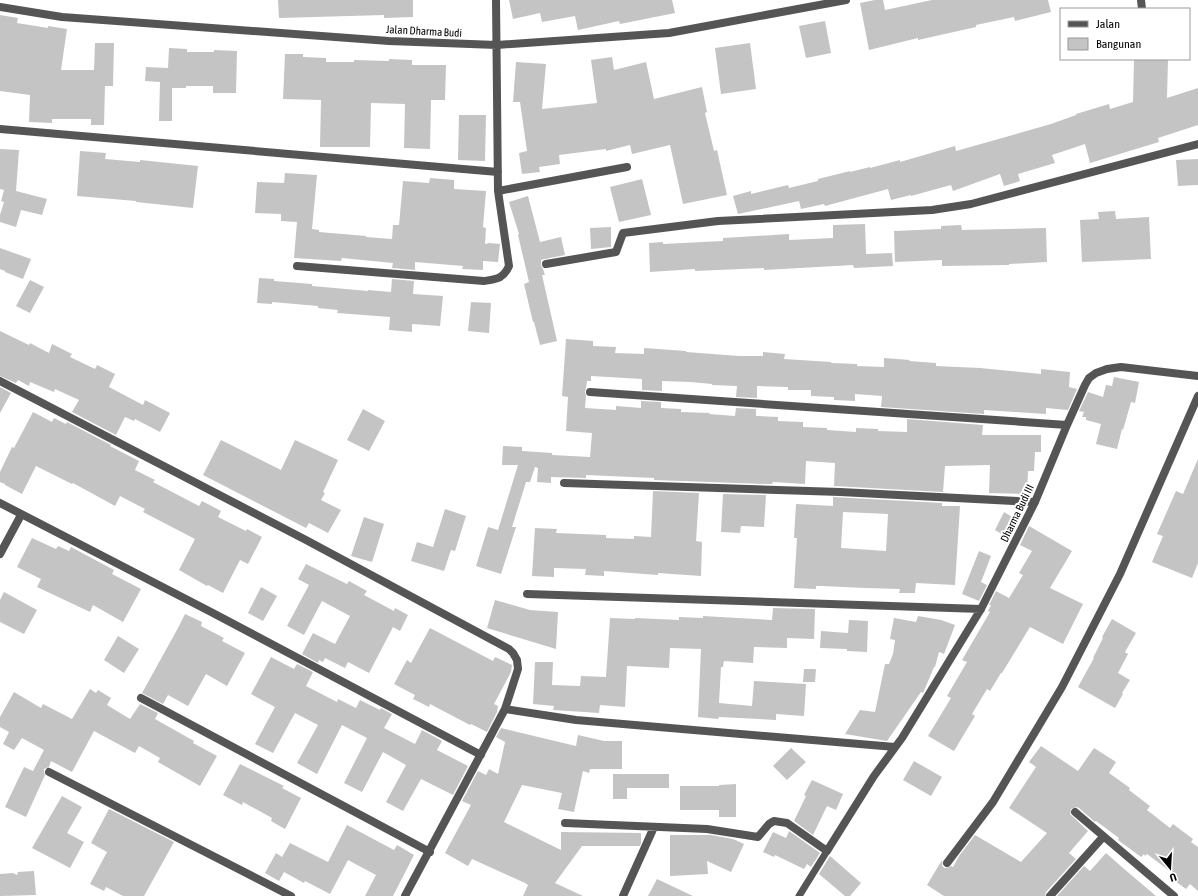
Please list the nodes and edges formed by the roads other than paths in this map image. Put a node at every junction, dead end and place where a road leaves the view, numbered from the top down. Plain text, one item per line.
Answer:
1 (496, 0) edge
2 (846, 0) edge
3 (0, 7) edge
4 (497, 46) junction
5 (0, 128) edge
6 (1198, 144) edge
7 (627, 167) dead end
8 (498, 172) junction
9 (498, 191) junction
10 (546, 264) dead end
11 (297, 266) dead end
12 (1198, 376) edge
13 (0, 381) edge
14 (590, 392) dead end
15 (1198, 396) edge
16 (1067, 425) junction
17 (564, 483) dead end
18 (1035, 502) junction
19 (0, 503) edge
20 (21, 515) junction
21 (0, 554) edge
22 (527, 594) dead end
23 (981, 609) junction
24 (142, 698) dead end
25 (505, 709) junction
26 (895, 747) junction
27 (481, 755) junction
28 (49, 772) dead end
29 (1074, 812) dead end
30 (565, 823) dead end
31 (654, 827) junction
32 (1104, 837) junction
33 (827, 851) junction
34 (430, 852) junction
35 (947, 863) dead end
36 (1167, 894) edge
37 (291, 896) edge
38 (406, 896) edge
39 (623, 896) edge
40 (799, 896) edge
41 (1050, 896) edge

1 - 4 street
2 - 4 street, Jalan Dharma Budi
3 - 4 street, Jalan Dharma Budi
4 - 8 street
5 - 8 street
6 - 10 street
7 - 9 street
8 - 9 street
9 - 11 street
12 - 16 street, Dharma Budi III
13 - 25 street
14 - 16 street
15 - 35 street
16 - 18 street, Dharma Budi III
17 - 18 street
18 - 23 street, Dharma Budi III
19 - 20 street
20 - 21 street
20 - 27 street
22 - 23 street
23 - 26 street, Dharma Budi III
24 - 34 street
25 - 26 street
25 - 27 street
26 - 33 street, Dharma Budi III
27 - 34 street
28 - 37 street
29 - 32 street
30 - 31 street
31 - 33 street
31 - 39 street
32 - 36 street
32 - 41 street
33 - 40 lane
34 - 38 street

